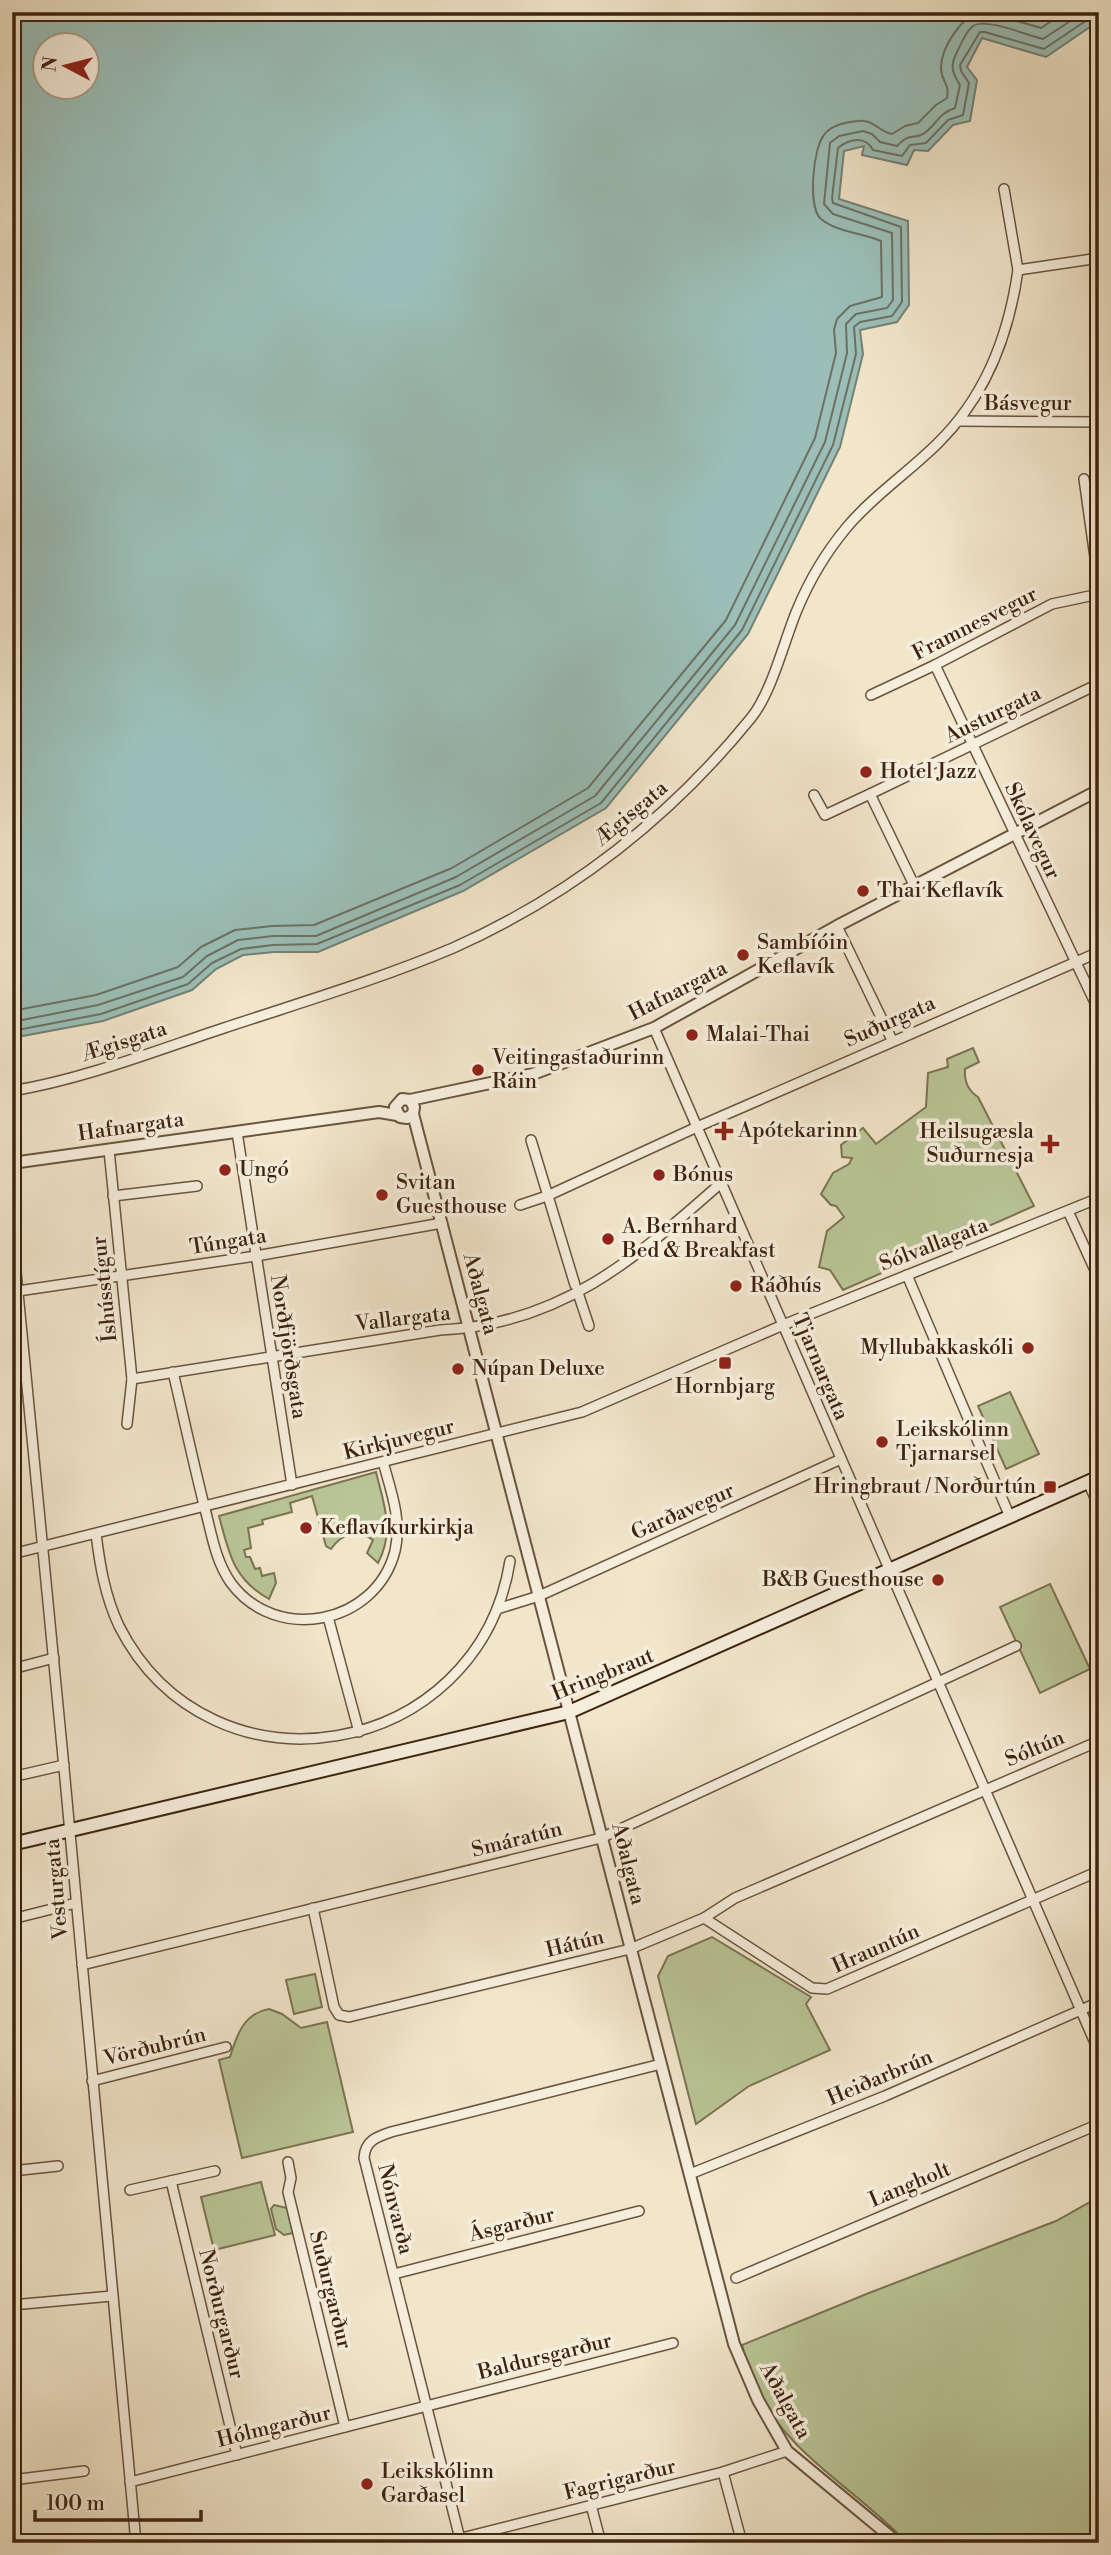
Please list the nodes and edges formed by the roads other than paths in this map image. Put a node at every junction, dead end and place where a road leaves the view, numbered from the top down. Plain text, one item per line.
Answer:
1 (1004, 190) dead end
2 (1099, 258) edge
3 (1018, 270) junction
4 (958, 421) junction
5 (1099, 422) edge
6 (1084, 479) dead end
7 (1099, 586) edge
8 (1099, 594) edge
9 (935, 665) junction
10 (1094, 686) dead end
11 (871, 695) dead end
12 (972, 745) junction
13 (1099, 790) edge
14 (870, 794) junction
15 (814, 795) dead end
16 (1014, 835) junction
17 (915, 887) junction
18 (837, 926) junction
19 (1099, 952) edge
20 (1074, 961) junction
21 (1099, 1011) edge
22 (654, 1028) junction
23 (892, 1040) junction
24 (12, 1091) edge
25 (406, 1110) junction
26 (697, 1127) junction
27 (237, 1132) junction
28 (531, 1140) dead end
29 (108, 1150) junction
30 (12, 1163) edge
31 (721, 1183) junction
32 (197, 1186) dead end
33 (113, 1196) junction
34 (547, 1196) junction
35 (1099, 1198) edge
36 (520, 1205) dead end
37 (1068, 1211) junction
38 (442, 1223) junction
39 (12, 1231) edge
40 (256, 1256) junction
41 (907, 1275) junction
42 (122, 1276) junction
43 (1099, 1279) edge
44 (577, 1289) junction
45 (18, 1291) junction
46 (783, 1325) junction
47 (589, 1326) dead end
48 (470, 1329) junction
49 (271, 1355) junction
50 (173, 1372) junction
51 (132, 1379) junction
52 (127, 1424) dead end
53 (496, 1434) junction
54 (841, 1459) junction
55 (383, 1462) junction
56 (1094, 1479) edge
57 (292, 1485) junction
58 (205, 1506) junction
59 (1099, 1507) edge
60 (1010, 1517) junction
61 (96, 1534) junction
62 (44, 1546) junction
63 (12, 1554) edge
64 (510, 1561) dead end
65 (890, 1571) junction
66 (539, 1596) junction
67 (497, 1609) junction
68 (328, 1618) junction
69 (1016, 1646) dead end
70 (54, 1658) junction
71 (12, 1669) edge
72 (938, 1682) junction
73 (569, 1712) junction
74 (359, 1732) junction
75 (1099, 1741) edge
76 (64, 1765) junction
77 (12, 1777) edge
78 (985, 1790) junction
79 (70, 1830) junction
80 (601, 1838) junction
81 (12, 1844) edge
82 (1099, 1871) edge
83 (1032, 1900) junction
84 (76, 1903) junction
85 (313, 1908) junction
86 (12, 1919) edge
87 (704, 1919) junction
88 (629, 1949) junction
89 (82, 1965) junction
90 (1099, 2002) edge
91 (1081, 2010) junction
92 (226, 2047) dead end
93 (1099, 2052) edge
94 (661, 2064) junction
95 (92, 2081) junction
96 (1099, 2124) edge
97 (288, 2162) dead end
98 (58, 2166) dead end
99 (12, 2171) edge
100 (215, 2171) dead end
101 (690, 2174) junction
102 (171, 2181) junction
103 (130, 2190) dead end
104 (639, 2211) dead end
105 (394, 2274) junction
106 (736, 2278) dead end
107 (112, 2296) junction
108 (12, 2305) edge
109 (673, 2343) dead end
110 (427, 2406) junction
111 (345, 2427) junction
112 (787, 2451) junction
113 (237, 2455) junction
114 (84, 2471) dead end
115 (723, 2472) junction
116 (12, 2480) edge
117 (130, 2482) junction
118 (591, 2505) junction
119 (461, 2540) edge
120 (136, 2543) edge
121 (442, 2543) edge
122 (601, 2543) edge
123 (742, 2543) edge
124 (898, 2543) edge

1 - 3 street, Ægisgata
2 - 3 street
3 - 4 street, Ægisgata
4 - 5 street, Básvegur
4 - 24 street, Ægisgata
6 - 7 street
8 - 9 street, Framnesvegur
9 - 11 street, Framnesvegur
9 - 12 street, Skólavegur
10 - 12 street, Austurgata
12 - 14 street, Austurgata
12 - 16 street, Skólavegur
13 - 16 street, Hafnargata
14 - 15 street, Austurgata
14 - 17 street
16 - 17 street, Hafnargata
16 - 20 street, Skólavegur
17 - 18 street, Hafnargata
18 - 22 street, Hafnargata
18 - 23 street
19 - 20 street, Suðurgata
20 - 21 street, Skólavegur
20 - 23 street, Suðurgata
22 - 25 street, Hafnargata
22 - 26 street, Tjarnargata
23 - 26 street, Suðurgata
25 - 27 street, Hafnargata
25 - 38 street, Aðalgata
26 - 31 street, Tjarnargata
26 - 34 street
27 - 29 street, Hafnargata
27 - 40 street, Norðfjörðsgata
28 - 34 street
29 - 30 street, Hafnargata
29 - 33 street, Íshússtígur
31 - 44 street, Vallargata
31 - 46 street, Tjarnargata
32 - 33 street
33 - 42 street, Íshússtígur
34 - 36 street
34 - 44 street
35 - 37 street, Sólvallagata
37 - 41 street, Sólvallagata
37 - 43 street
38 - 40 street, Túngata
38 - 48 street, Aðalgata
39 - 45 street, Vesturgata
40 - 42 street, Túngata
40 - 49 street, Norðfjörðsgata
41 - 46 street, Sólvallagata
41 - 60 street
42 - 45 street, Túngata
42 - 51 street, Íshússtígur
44 - 47 street
44 - 48 street, Vallargata
45 - 62 street, Vesturgata
46 - 53 street, Kirkjuvegur
46 - 54 street, Tjarnargata
48 - 49 street, Vallargata
48 - 53 street, Aðalgata
49 - 50 street, Vallargata
49 - 57 street, Norðfjörðsgata
50 - 51 street, Vallargata
50 - 58 street
51 - 52 street, Íshússtígur
53 - 55 street, Kirkjuvegur
53 - 66 street, Aðalgata
54 - 65 street, Tjarnargata
54 - 66 street, Garðavegur
55 - 57 street, Kirkjuvegur
55 - 68 street
56 - 59 street
56 - 60 main road, Hringbraut
57 - 58 street, Kirkjuvegur
58 - 61 street, Kirkjuvegur
58 - 68 street
60 - 65 main road, Hringbraut
61 - 62 street, Kirkjuvegur
61 - 74 street
62 - 63 street, Kirkjuvegur
62 - 70 street, Vesturgata
64 - 67 street
65 - 72 street, Tjarnargata
65 - 73 main road, Hringbraut
66 - 67 street, Garðavegur
66 - 73 street, Aðalgata
67 - 74 street
68 - 74 street
69 - 72 street
70 - 71 street
70 - 76 street, Vesturgata
72 - 78 street, Tjarnargata
72 - 80 street, Smáratún
73 - 79 main road, Hringbraut
73 - 80 street, Aðalgata
75 - 78 street, Sóltún
76 - 77 street
76 - 79 street, Vesturgata
78 - 83 street, Tjarnargata
78 - 87 street, Hátún
79 - 81 main road, Hringbraut
79 - 84 street, Vesturgata
80 - 85 street, Smáratún
80 - 88 street, Aðalgata
82 - 83 street, Hrauntún
83 - 87 street, Hrauntún
83 - 91 street, Tjarnargata
84 - 86 street
84 - 89 street, Vesturgata
85 - 88 street, Hátún
85 - 89 street, Smáratún
87 - 88 street, Hátún
88 - 94 street, Aðalgata
89 - 95 street, Vesturgata
90 - 91 street, Heiðarbrún
91 - 93 street, Tjarnargata
91 - 101 street, Heiðarbrún
92 - 95 street, Vörðubrún
94 - 101 street, Aðalgata
94 - 105 street, Nónvarða
95 - 107 street, Vesturgata
96 - 106 street, Langholt
97 - 111 street, Suðurgarður
98 - 99 street
100 - 102 street
101 - 112 street, Aðalgata
102 - 103 street
102 - 113 street, Norðurgarður
104 - 105 street, Ásgarður
105 - 110 street, Nónvarða
107 - 108 street
107 - 117 street, Vesturgata
109 - 110 street, Baldursgarður
110 - 111 street, Hólmgarður
110 - 119 street, Nónvarða
111 - 113 street, Hólmgarður
112 - 115 street, Fagrigarður
112 - 124 street, Aðalgata
113 - 117 street, Hólmgarður
114 - 116 street
115 - 118 street, Fagrigarður
115 - 123 street
117 - 120 street, Vesturgata
118 - 119 street, Fagrigarður
118 - 122 street
119 - 121 street, Fagrigarður

